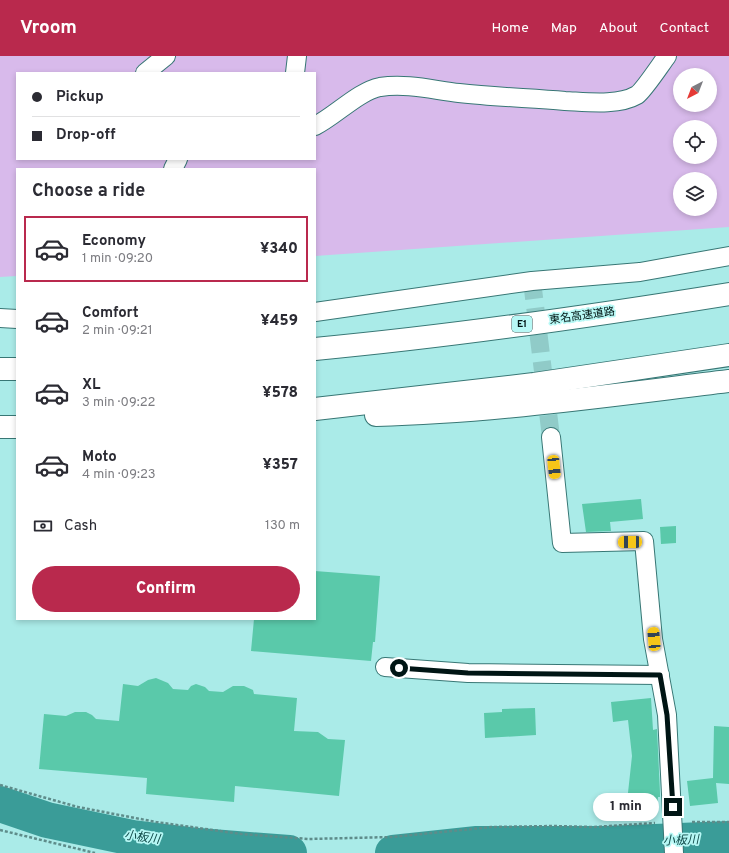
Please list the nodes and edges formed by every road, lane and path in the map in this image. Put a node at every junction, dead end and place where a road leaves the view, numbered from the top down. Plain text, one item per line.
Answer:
1 (166, 56) edge
2 (297, 56) edge
3 (667, 56) edge
4 (146, 72) edge
5 (295, 72) edge
6 (316, 125) edge
7 (729, 256) edge
8 (729, 294) edge
9 (316, 312) edge
10 (0, 318) edge
11 (16, 319) edge
12 (316, 349) edge
13 (729, 355) edge
14 (16, 369) edge
15 (0, 370) edge
16 (729, 380) edge
17 (316, 408) edge
18 (316, 417) edge
19 (0, 427) edge
20 (16, 427) edge
21 (551, 437) tunnel mouth
22 (385, 667) dead end
23 (660, 675) junction
24 (0, 785) edge
25 (673, 822) junction
26 (729, 822) edge
27 (0, 830) edge
28 (95, 853) edge
29 (674, 853) edge

1 - 4 street
2 - 5 street
3 - 6 street
7 - 9 street
8 - 12 highway, 東名高速道路 / E1
10 - 11 street
13 - 17 highway
14 - 15 highway
16 - 18 highway
19 - 20 highway
21 - 23 street
22 - 23 street
23 - 25 street
24 - 25 path
25 - 26 path
25 - 29 street
27 - 28 path

